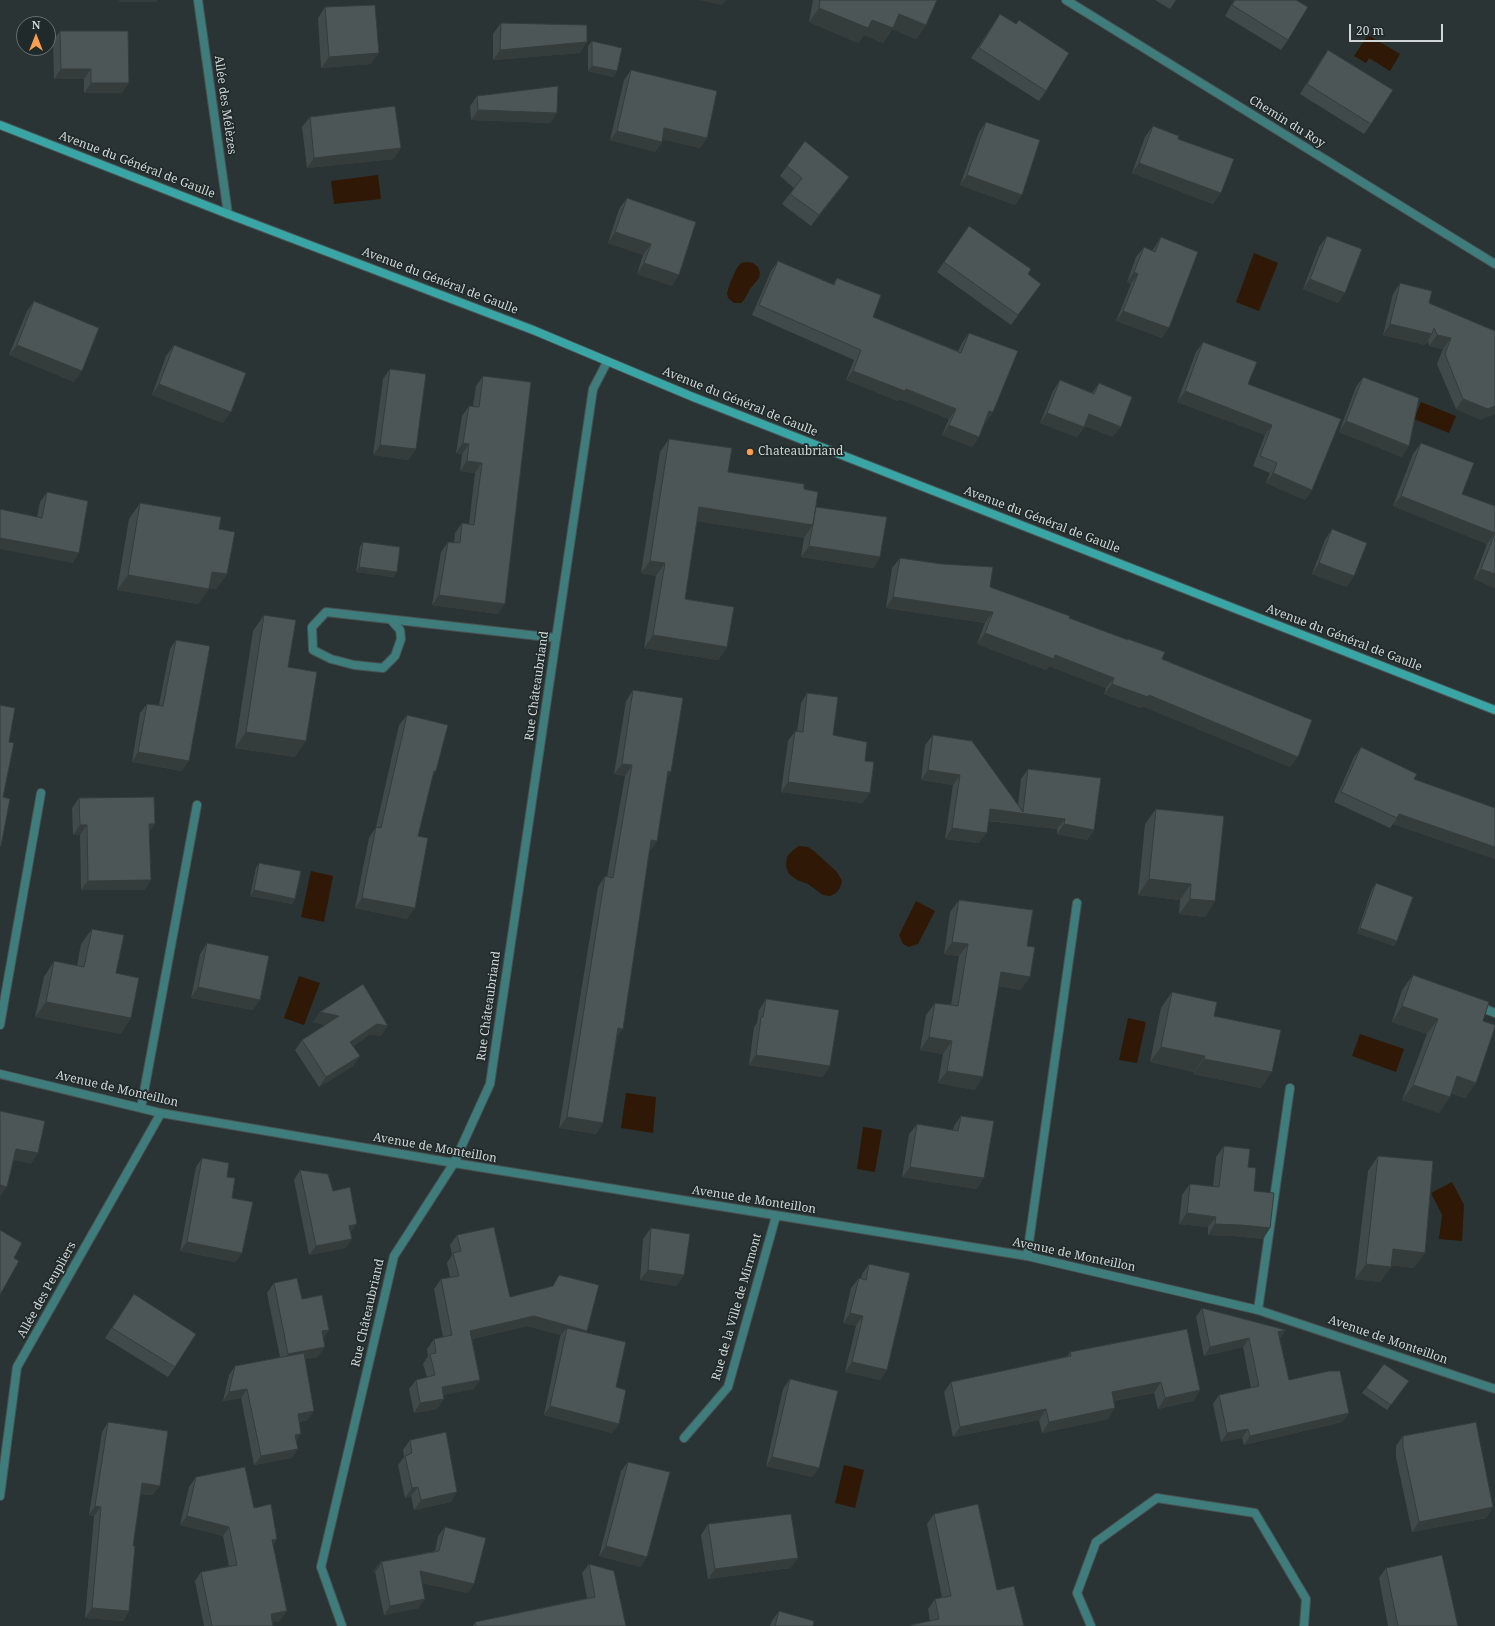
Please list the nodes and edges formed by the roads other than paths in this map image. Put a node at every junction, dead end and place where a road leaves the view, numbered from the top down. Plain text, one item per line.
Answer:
1 (198, 0) edge
2 (1066, 0) edge
3 (0, 125) edge
4 (228, 214) junction
5 (1495, 264) edge
6 (607, 362) junction
7 (390, 620) junction
8 (556, 638) junction
9 (1495, 710) edge
10 (41, 793) dead end
11 (197, 805) dead end
12 (1077, 903) dead end
13 (1471, 1003) edge
14 (1495, 1014) edge
15 (0, 1025) edge
16 (0, 1074) edge
17 (1290, 1088) dead end
18 (141, 1108) junction
19 (161, 1113) junction
20 (454, 1163) junction
21 (776, 1216) junction
22 (1027, 1256) junction
23 (1258, 1310) junction
24 (1495, 1389) edge
25 (684, 1438) dead end
26 (0, 1496) edge
27 (342, 1626) edge
28 (1091, 1626) edge
29 (1304, 1626) edge

1 - 4 street, Allée des Mélèzes
2 - 5 street, Chemin du Roy
3 - 4 main road, Avenue du Général de Gaulle
4 - 6 main road, Avenue du Général de Gaulle
6 - 8 street, Rue Châteaubriand
6 - 9 main road, Avenue du Général de Gaulle
7 - 7 street
7 - 8 street
8 - 20 street, Rue Châteaubriand
10 - 15 street
11 - 18 street
12 - 22 street
13 - 14 street
16 - 18 street, Avenue de Monteillon
17 - 23 street
18 - 19 street, Avenue de Monteillon
19 - 20 street, Avenue de Monteillon
19 - 26 street, Allée des Peupliers
20 - 21 street, Avenue de Monteillon
20 - 27 street, Rue Châteaubriand
21 - 22 street, Avenue de Monteillon
21 - 25 street, Rue de la Ville de Mirmont
22 - 23 street, Avenue de Monteillon
23 - 24 street, Avenue de Monteillon
28 - 29 street

